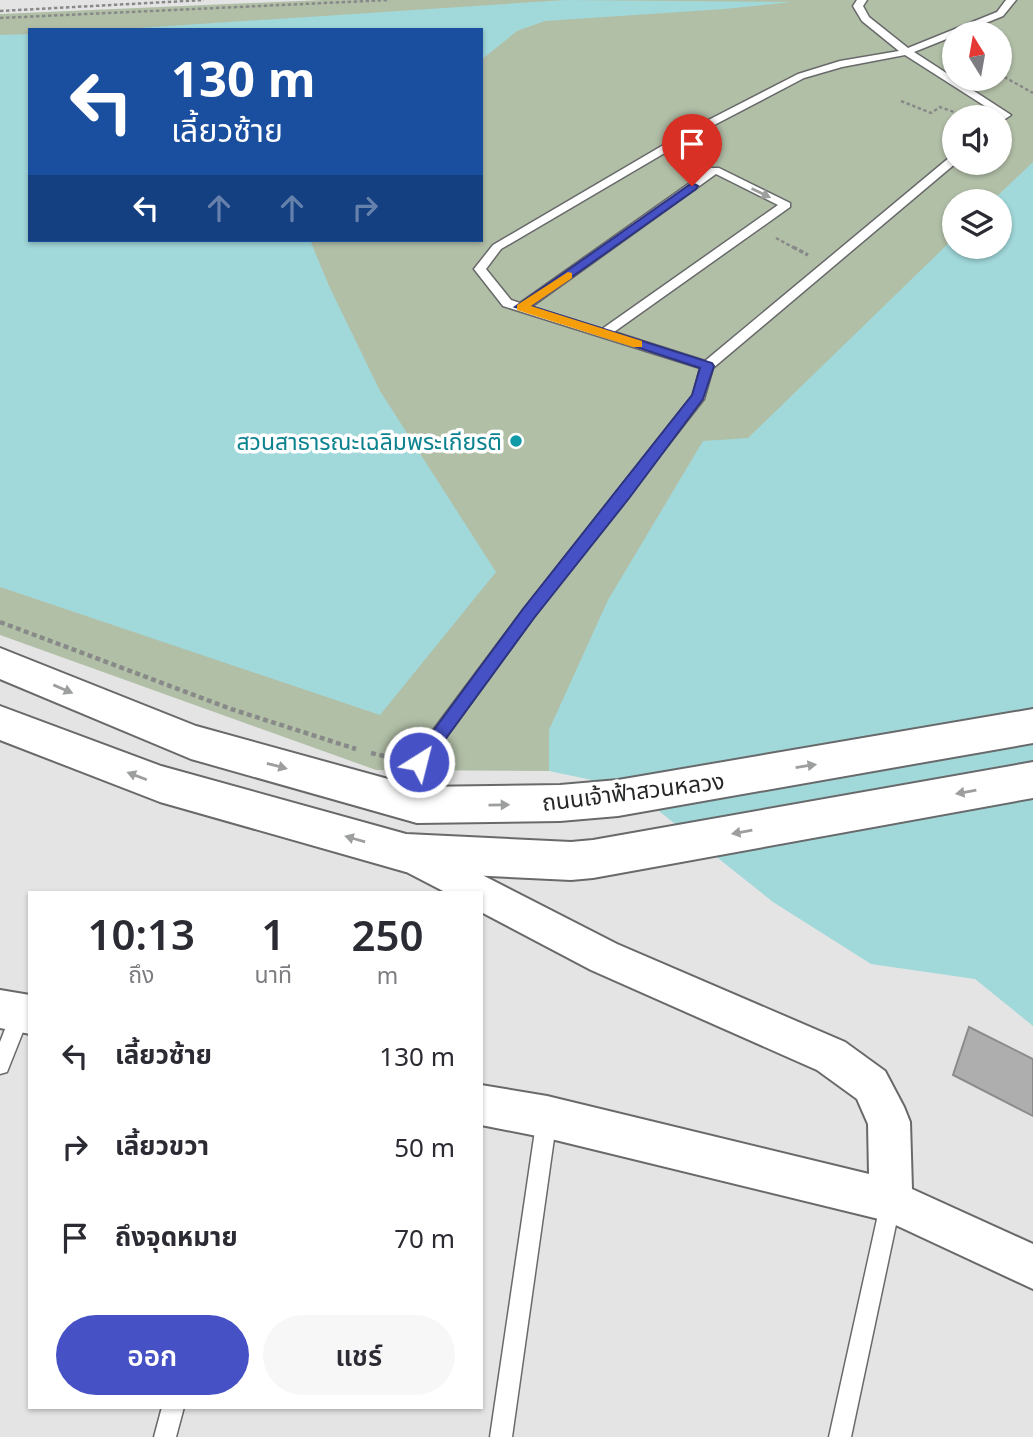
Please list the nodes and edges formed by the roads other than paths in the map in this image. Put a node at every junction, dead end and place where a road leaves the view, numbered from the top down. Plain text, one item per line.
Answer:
1 (862, 0) edge
2 (1011, 0) edge
3 (907, 52) junction
4 (990, 105) edge
5 (942, 169) edge
6 (521, 307) junction
7 (603, 334) junction
8 (707, 366) junction
9 (0, 663) edge
10 (0, 723) edge
11 (1033, 726) edge
12 (1033, 780) edge
13 (392, 798) junction
14 (406, 853) junction
15 (477, 891) edge
16 (483, 894) edge
17 (17, 1013) edge
18 (0, 1065) edge
19 (483, 1105) edge
20 (547, 1117) junction
21 (891, 1201) junction
22 (1033, 1267) edge
23 (172, 1409) edge
24 (165, 1437) edge
25 (501, 1437) edge
26 (840, 1437) edge

1 - 3 lane
2 - 3 lane
3 - 4 lane
3 - 6 lane
5 - 8 lane
6 - 7 lane
6 -> 7 lane
7 - 8 lane
8 - 13 lane
9 -> 13 main road, ถนนเจ้าฟ้าสวนหลวง
14 -> 10 main road
13 -> 11 main road, ถนนเจ้าฟ้าสวนหลวง
12 -> 14 main road
14 - 15 street
16 - 21 street
17 - 18 lane
19 - 20 street
20 - 21 street
20 - 25 lane
21 - 22 street
21 - 26 lane
23 - 24 lane

